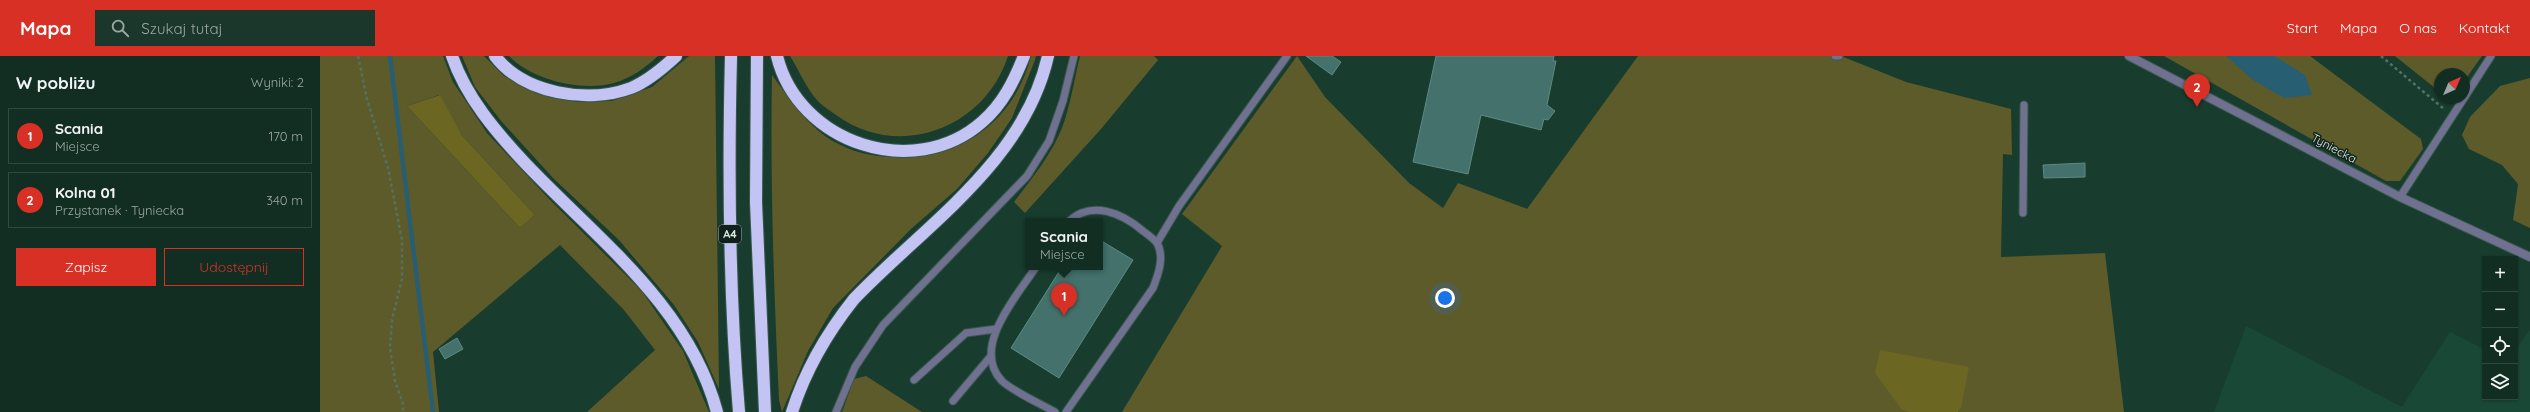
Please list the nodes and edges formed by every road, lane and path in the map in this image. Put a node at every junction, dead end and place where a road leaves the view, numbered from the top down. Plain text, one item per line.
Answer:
1 (358, 56) edge
2 (452, 56) edge
3 (495, 56) edge
4 (676, 56) edge
5 (731, 56) edge
6 (757, 56) edge
7 (777, 56) edge
8 (1024, 56) edge
9 (1048, 56) edge
10 (1074, 56) edge
11 (1287, 56) edge
12 (1834, 56) edge
13 (1838, 56) edge
14 (2129, 56) edge
15 (2381, 56) edge
16 (2491, 56) edge
17 (2470, 89) edge
18 (2460, 104) edge
19 (2024, 105) dead end
20 (2452, 116) junction
21 (2400, 197) junction
22 (2023, 213) dead end
23 (1072, 218) edge
24 (1157, 243) junction
25 (2530, 257) edge
26 (1034, 270) edge
27 (996, 329) junction
28 (991, 356) junction
29 (914, 380) dead end
30 (953, 401) dead end
31 (403, 412) edge
32 (717, 412) edge
33 (739, 412) edge
34 (765, 412) edge
35 (792, 412) edge
36 (836, 412) edge
37 (1055, 412) edge
38 (1066, 412) edge

1 - 31 path
2 - 32 highway
3 - 4 highway
5 - 33 highway, A4
6 - 34 highway, A4
7 - 8 highway
9 - 35 highway
10 - 36 lane
11 - 24 lane
12 - 13 lane
14 - 21 street, Tyniecka
15 - 20 path
16 - 17 lane
18 - 20 lane
19 - 22 lane
20 - 21 lane
21 - 25 street, Tyniecka
23 - 24 lane
24 - 38 lane
26 - 27 lane
27 - 28 lane
27 - 29 lane
28 - 30 lane
28 - 37 lane

